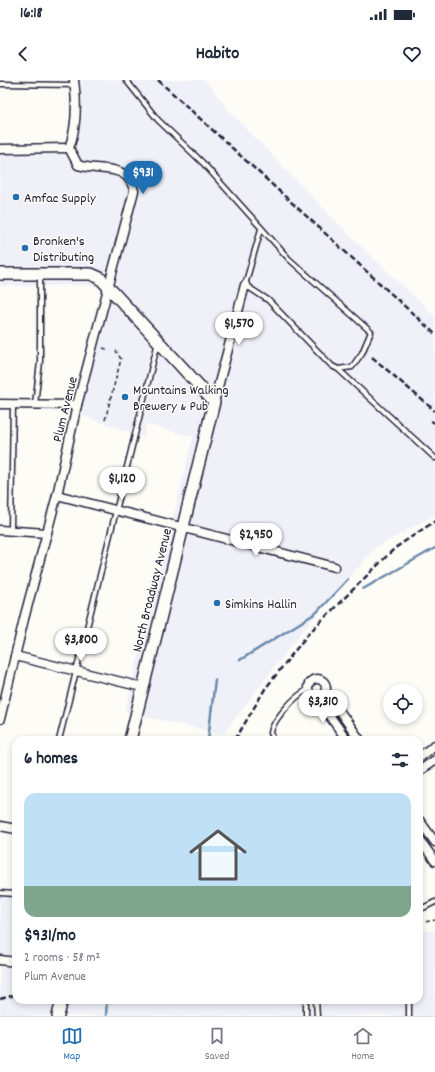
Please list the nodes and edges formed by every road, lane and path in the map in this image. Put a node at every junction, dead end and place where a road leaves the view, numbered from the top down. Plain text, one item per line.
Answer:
1 (126, 80) edge
2 (74, 82) edge
3 (0, 84) edge
4 (69, 148) junction
5 (0, 150) edge
6 (262, 229) junction
7 (0, 274) edge
8 (40, 275) junction
9 (245, 285) junction
10 (109, 286) junction
11 (158, 342) junction
12 (103, 348) dead end
13 (110, 350) dead end
14 (116, 351) dead end
15 (338, 369) junction
16 (214, 402) junction
17 (0, 404) edge
18 (13, 404) junction
19 (35, 404) junction
20 (77, 405) junction
21 (105, 420) dead end
22 (435, 458) edge
23 (57, 495) junction
24 (117, 510) junction
25 (182, 527) junction
26 (0, 530) edge
27 (11, 530) junction
28 (47, 533) junction
29 (335, 567) dead end
30 (16, 656) junction
31 (77, 671) junction
32 (142, 687) junction
33 (4, 690) edge
34 (308, 690) junction
35 (326, 692) junction
36 (316, 697) junction
37 (0, 719) edge
38 (60, 736) edge
39 (131, 736) edge
40 (272, 736) edge
41 (344, 736) edge
42 (357, 736) edge
43 (435, 745) edge
44 (423, 754) edge
45 (435, 760) edge
46 (423, 768) edge
47 (0, 826) edge
48 (423, 826) edge
49 (12, 828) edge
50 (435, 842) edge
51 (423, 844) edge
52 (435, 861) edge
53 (0, 893) edge
54 (12, 894) edge
55 (435, 902) edge
56 (423, 908) edge
57 (435, 920) edge
58 (423, 922) edge
59 (0, 960) edge
60 (12, 962) edge
61 (61, 1004) edge
62 (306, 1004) edge
63 (316, 1004) edge
64 (409, 1004) edge
65 (58, 1016) edge
66 (306, 1016) edge
67 (316, 1016) edge
68 (409, 1016) edge

1 - 6 lane
2 - 3 lane
2 - 4 street
4 - 5 street
4 - 10 street, Plum Avenue
6 - 9 lane
6 - 15 lane
7 - 8 street
8 - 10 street
8 - 19 lane
9 - 15 lane
9 - 16 street, North Broadway Avenue
10 - 11 street
10 - 20 street, Plum Avenue
11 - 16 street
11 - 24 lane
12 - 13 path
14 - 21 path
15 - 22 lane
16 - 25 street, North Broadway Avenue
17 - 18 street
18 - 19 street
18 - 27 lane
19 - 20 street
20 - 23 street, Plum Avenue
23 - 24 street
23 - 28 street, Plum Avenue
24 - 25 street
24 - 31 lane
25 - 29 street
25 - 32 street, North Broadway Avenue
26 - 27 street
27 - 28 street
28 - 30 street, Plum Avenue
30 - 31 street
30 - 33 street, Plum Avenue
31 - 32 street
31 - 38 lane
32 - 39 street, North Broadway Avenue
33 - 37 street, Plum Avenue
34 - 35 street
34 - 36 street
34 - 40 lane
35 - 36 street
35 - 42 street
36 - 41 street
43 - 44 street
45 - 46 street
47 - 49 street
48 - 50 street
51 - 52 street
53 - 54 lane
55 - 56 lane
57 - 58 path
59 - 60 street
61 - 65 street
62 - 66 lane
63 - 67 lane
64 - 68 lane

